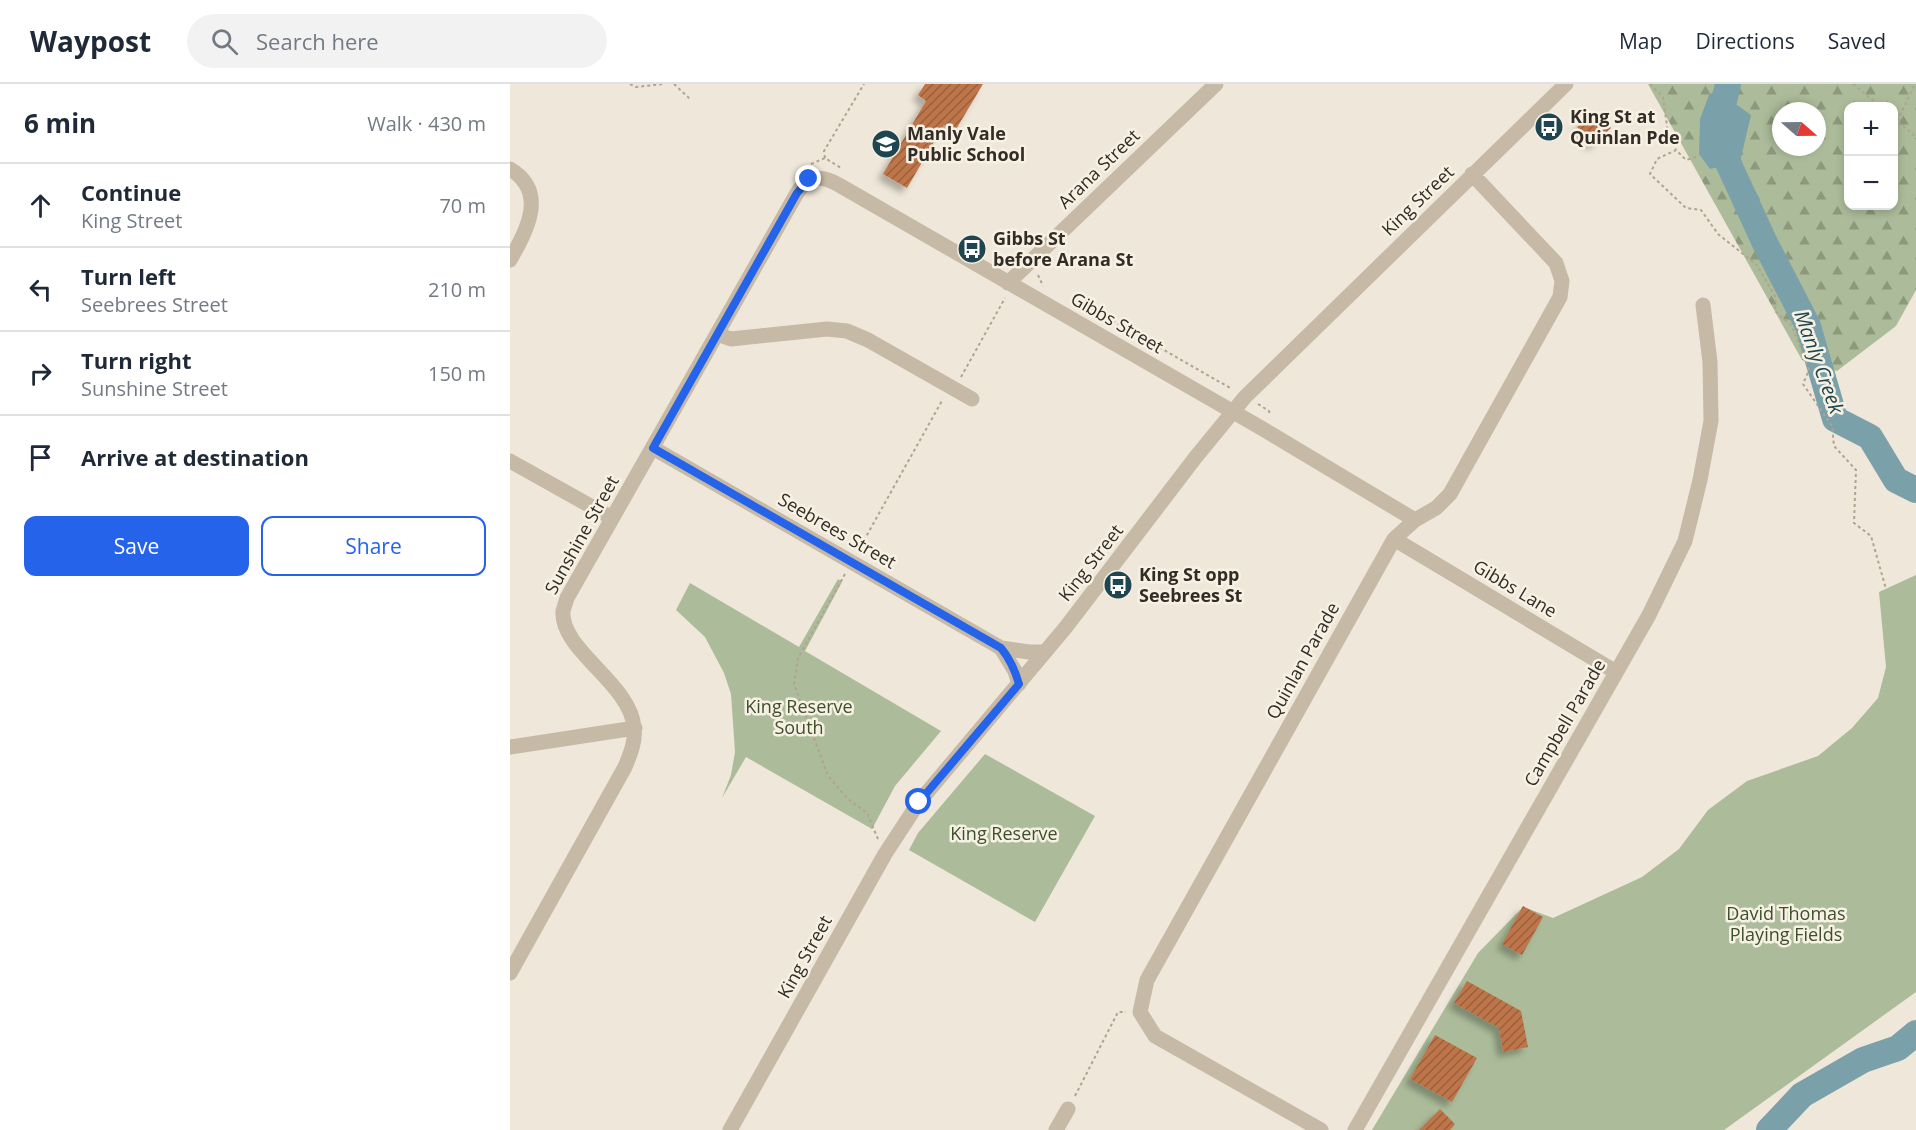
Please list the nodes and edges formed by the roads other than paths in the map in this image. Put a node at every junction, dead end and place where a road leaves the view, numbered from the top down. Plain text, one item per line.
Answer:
1 (1216, 84) edge
2 (1566, 84) edge
3 (510, 169) edge
4 (805, 174) joint
5 (1472, 174) junction
6 (510, 260) edge
7 (1010, 284) junction
8 (1703, 305) dead end
9 (717, 334) junction
10 (972, 399) dead end
11 (1232, 411) junction
12 (653, 448) junction
13 (510, 461) edge
14 (612, 518) junction
15 (1415, 520) junction
16 (1394, 539) junction
17 (1001, 648) junction
18 (1045, 652) junction
19 (1616, 672) junction
20 (1019, 684) junction
21 (635, 728) junction
22 (510, 747) edge
23 (510, 973) edge
24 (1068, 1109) road end
25 (730, 1130) edge
26 (1056, 1130) edge
27 (1321, 1130) edge
28 (1355, 1130) edge

1 - 7 street, Arana Street
2 - 5 street, King Street
3 - 6 street
4 - 7 street, Gibbs Street
4 - 9 street, Sunshine Street
5 - 11 street, King Street
5 - 15 street, Quinlan Parade
7 - 11 street, Gibbs Street
8 - 19 street, Campbell Parade
9 - 10 street
9 - 12 street, Sunshine Street
11 - 15 street, Gibbs Street
11 - 18 street, King Street
12 - 14 street, Sunshine Street
12 - 17 street, Seebrees Street
13 - 14 street
14 - 21 street, Sunshine Street
15 - 16 street, Quinlan Parade
16 - 19 street, Gibbs Lane
16 - 27 street, Quinlan Parade
17 - 18 street, Seebrees Street
17 - 20 street, Seebrees Street
18 - 20 street, King Street
19 - 28 street, Campbell Parade
20 - 25 street, King Street
21 - 22 street
21 - 23 street
24 - 26 street

